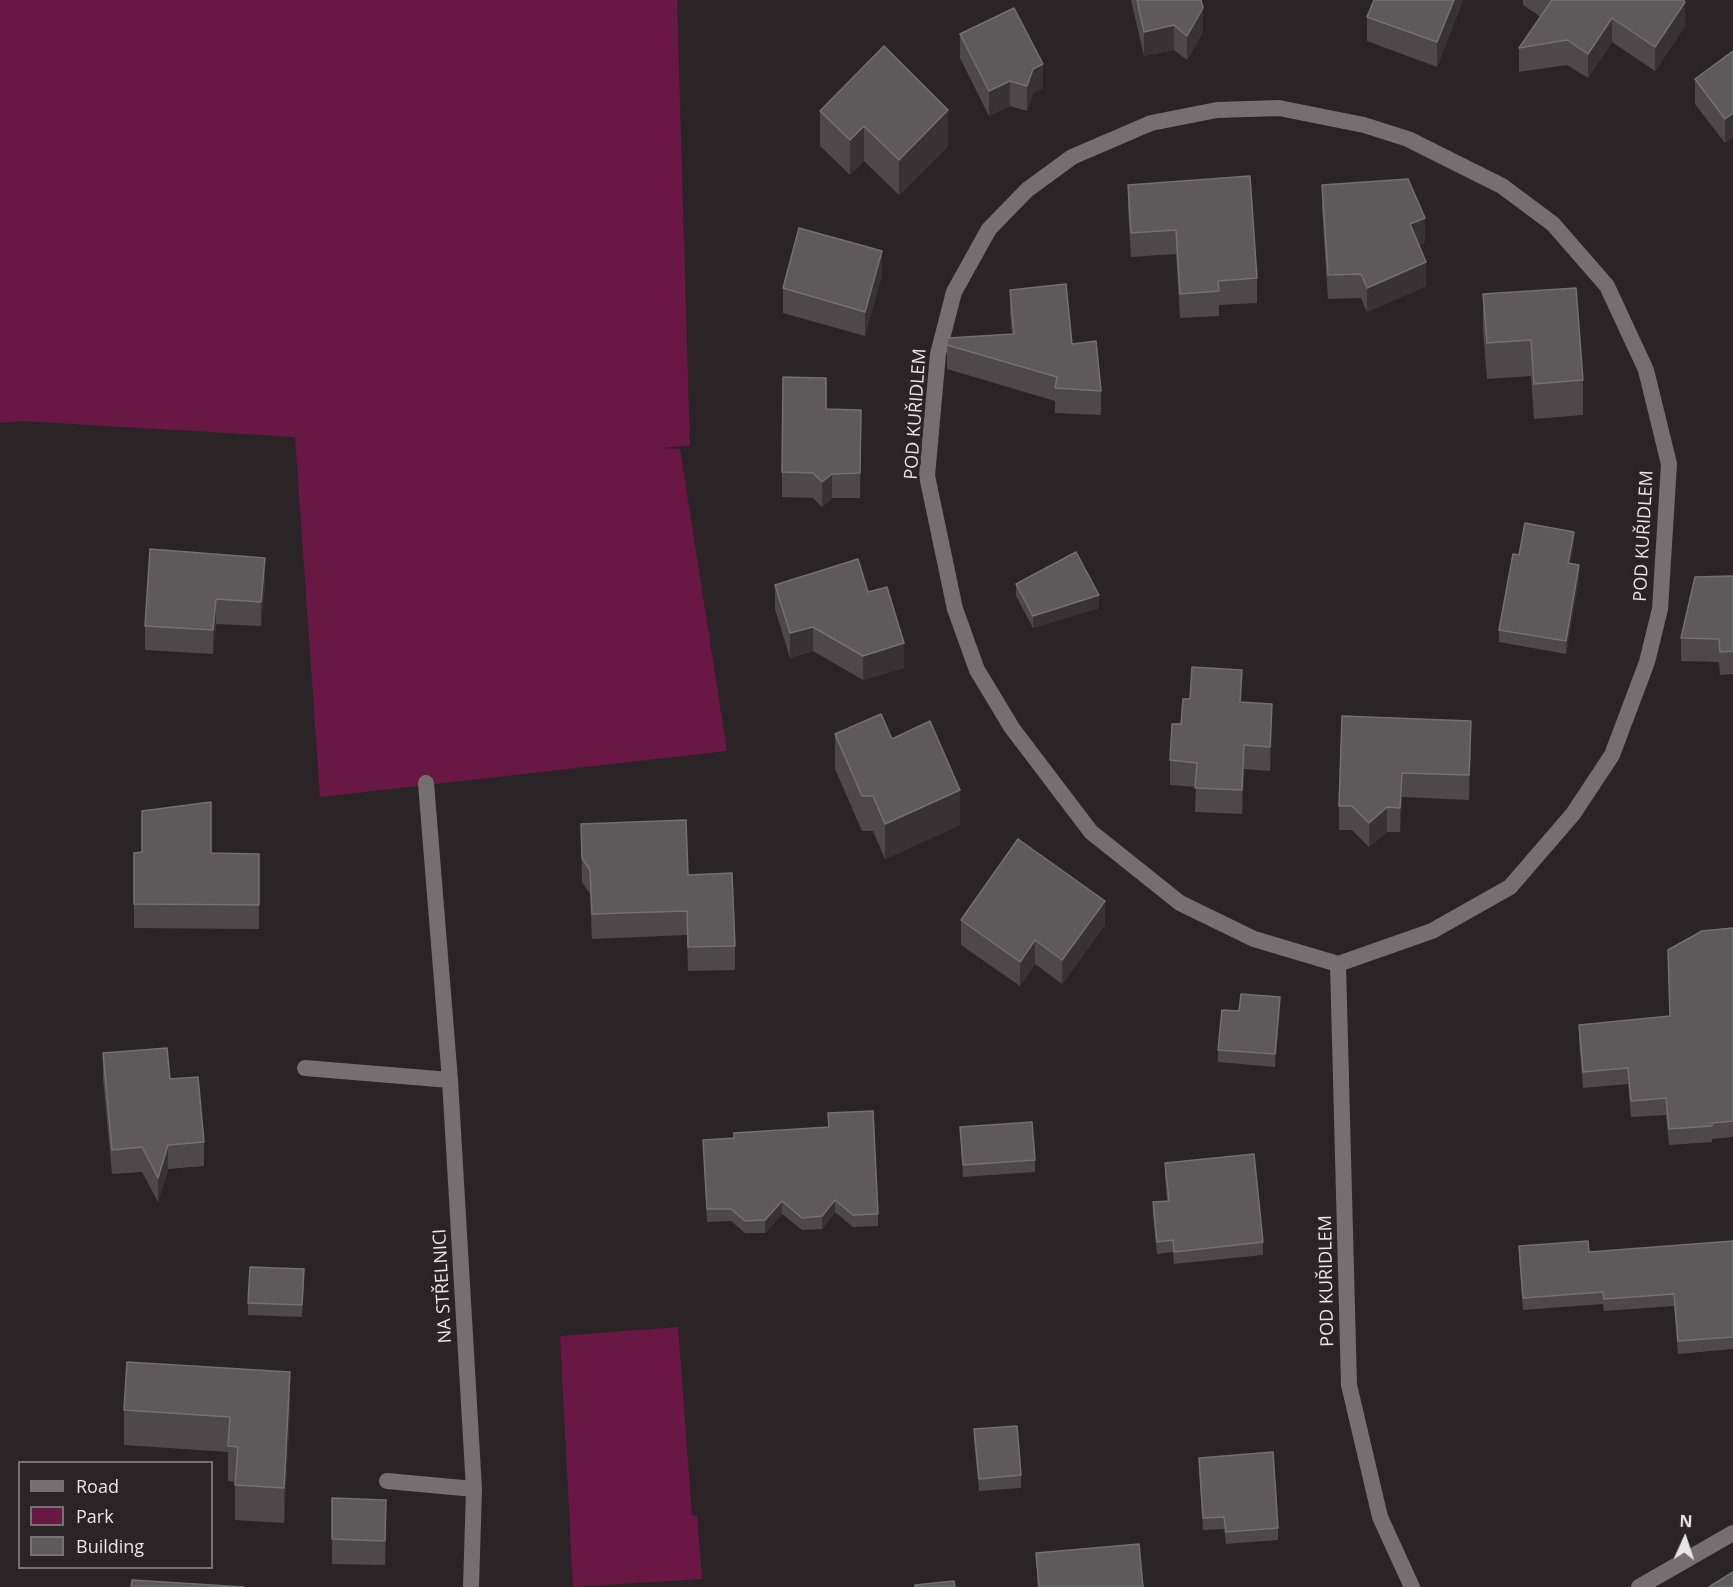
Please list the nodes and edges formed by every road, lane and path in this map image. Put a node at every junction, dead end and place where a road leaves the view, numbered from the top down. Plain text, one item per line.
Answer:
1 (426, 783) dead end
2 (1338, 964) junction
3 (305, 1068) dead end
4 (450, 1080) junction
5 (387, 1480) dead end
6 (474, 1489) junction
7 (1733, 1533) edge
8 (471, 1587) edge
9 (1412, 1587) edge
10 (1639, 1587) edge

1 - 4 street, NA STŘELNICI
2 - 2 street, POD KUŘIDLEM
2 - 9 street, POD KUŘIDLEM
3 - 4 street
4 - 6 street, NA STŘELNICI
5 - 6 street
6 - 8 street, NA STŘELNICI
7 - 10 street

